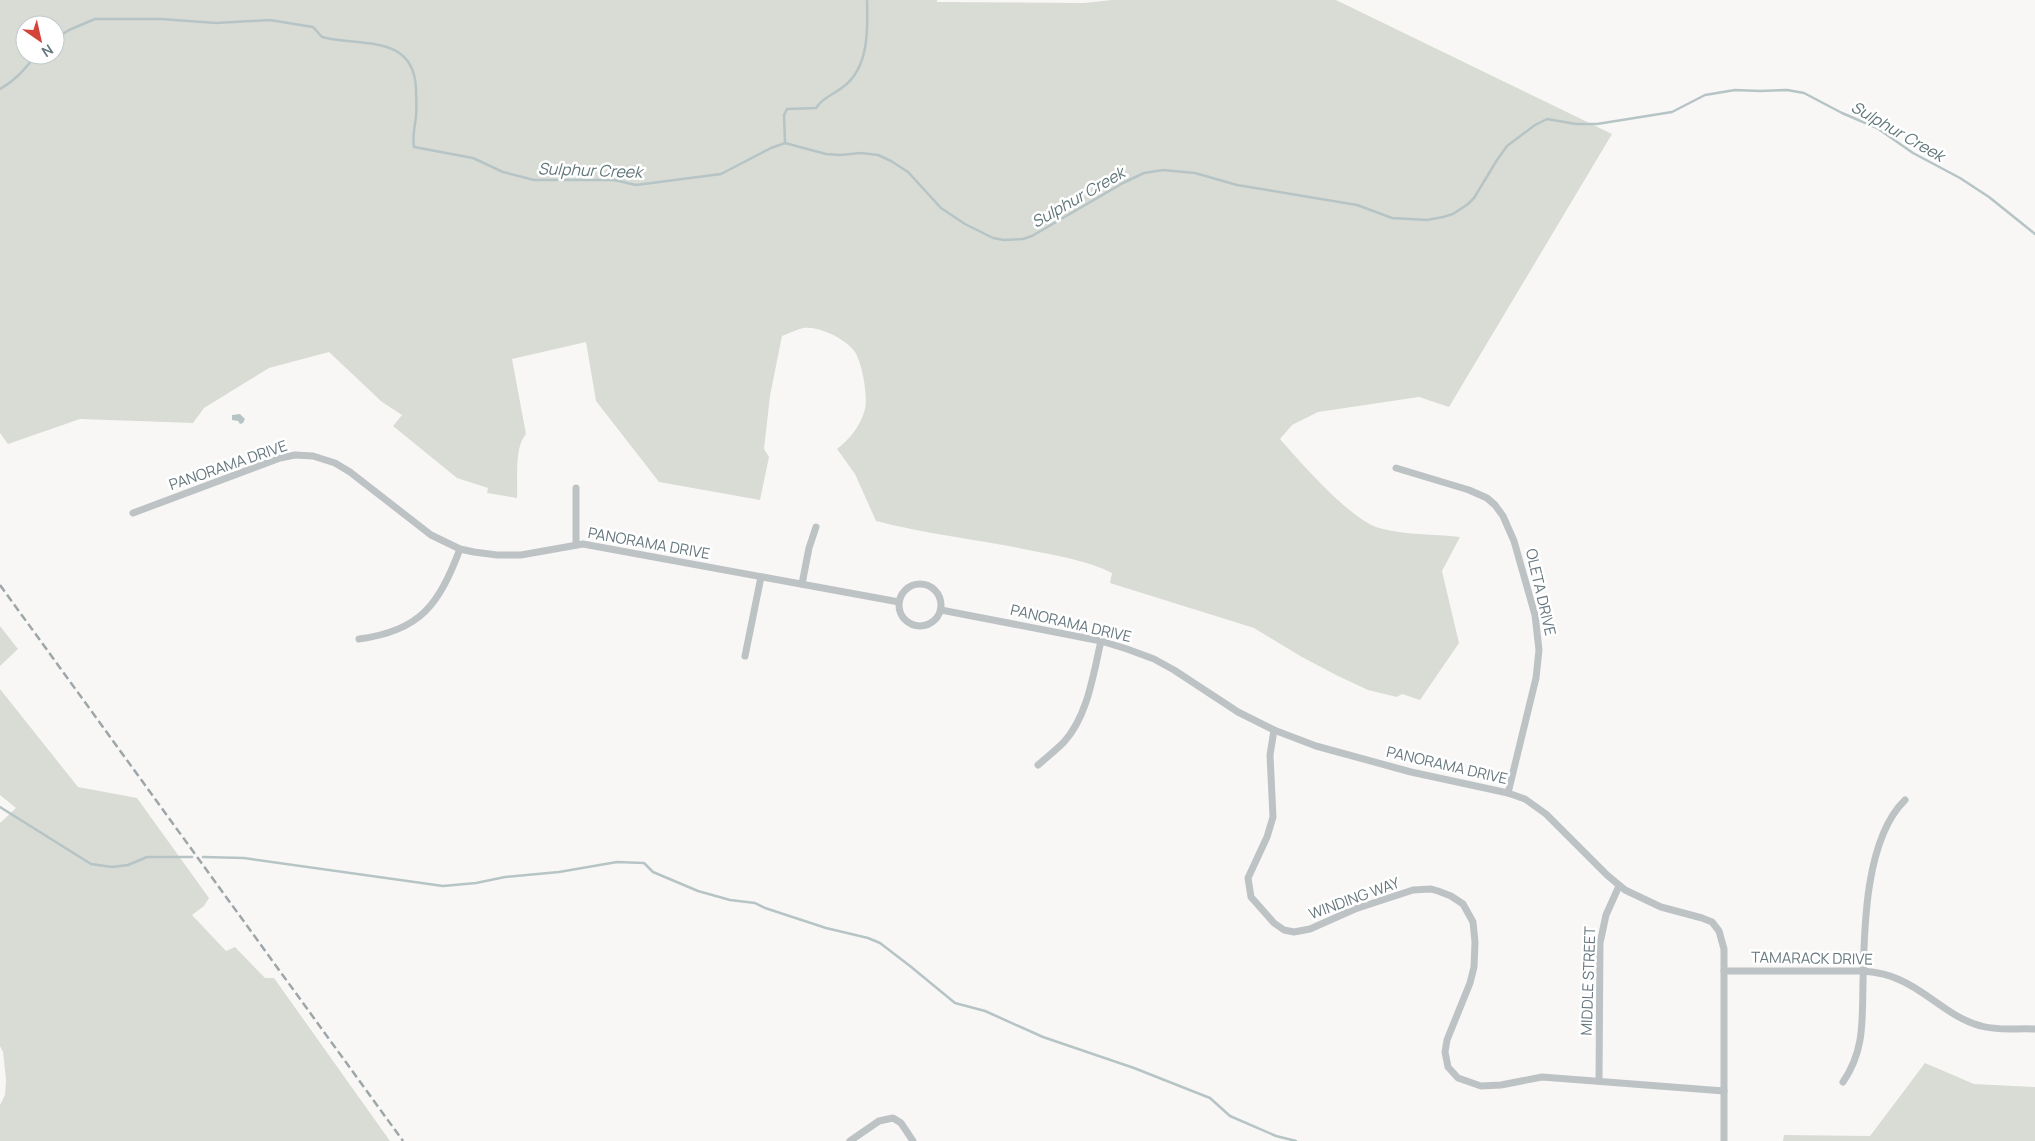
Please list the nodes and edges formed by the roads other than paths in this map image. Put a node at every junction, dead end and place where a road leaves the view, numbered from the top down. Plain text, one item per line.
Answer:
1 (1396, 468) dead end
2 (576, 488) dead end
3 (132, 513) dead end
4 (816, 527) dead end
5 (576, 544) junction
6 (460, 548) junction
7 (761, 577) junction
8 (802, 584) junction
9 (899, 602) junction
10 (941, 610) junction
11 (358, 639) dead end
12 (1101, 641) junction
13 (745, 656) dead end
14 (1274, 730) junction
15 (1038, 765) dead end
16 (1508, 793) junction
17 (1905, 800) dead end
18 (1619, 886) junction
19 (1724, 971) junction
20 (1863, 971) junction
21 (2035, 1028) edge
22 (1599, 1081) junction
23 (1843, 1082) dead end
24 (1724, 1090) junction
25 (850, 1141) edge
26 (913, 1141) edge
27 (1724, 1141) edge

1 - 16 street, OLETA DRIVE
2 - 5 street
3 - 6 street, PANORAMA DRIVE
4 - 8 street
5 - 6 street, PANORAMA DRIVE
5 - 7 street, PANORAMA DRIVE
6 - 11 street
7 - 8 street, PANORAMA DRIVE
7 - 13 street
8 - 9 street, PANORAMA DRIVE
9 - 10 street
9 - 10 street
10 - 12 street, PANORAMA DRIVE
12 - 14 street, PANORAMA DRIVE
12 - 15 street
14 - 16 street, PANORAMA DRIVE
14 - 22 street, WINDING WAY
16 - 18 street, PANORAMA DRIVE
17 - 20 street
18 - 19 street, PANORAMA DRIVE
18 - 22 street, MIDDLE STREET
19 - 20 street, TAMARACK DRIVE
19 - 24 street, PANORAMA DRIVE
20 - 21 street, TAMARACK DRIVE
20 - 23 street
22 - 24 street, WINDING WAY
24 - 27 street, PANORAMA DRIVE
25 - 26 street

